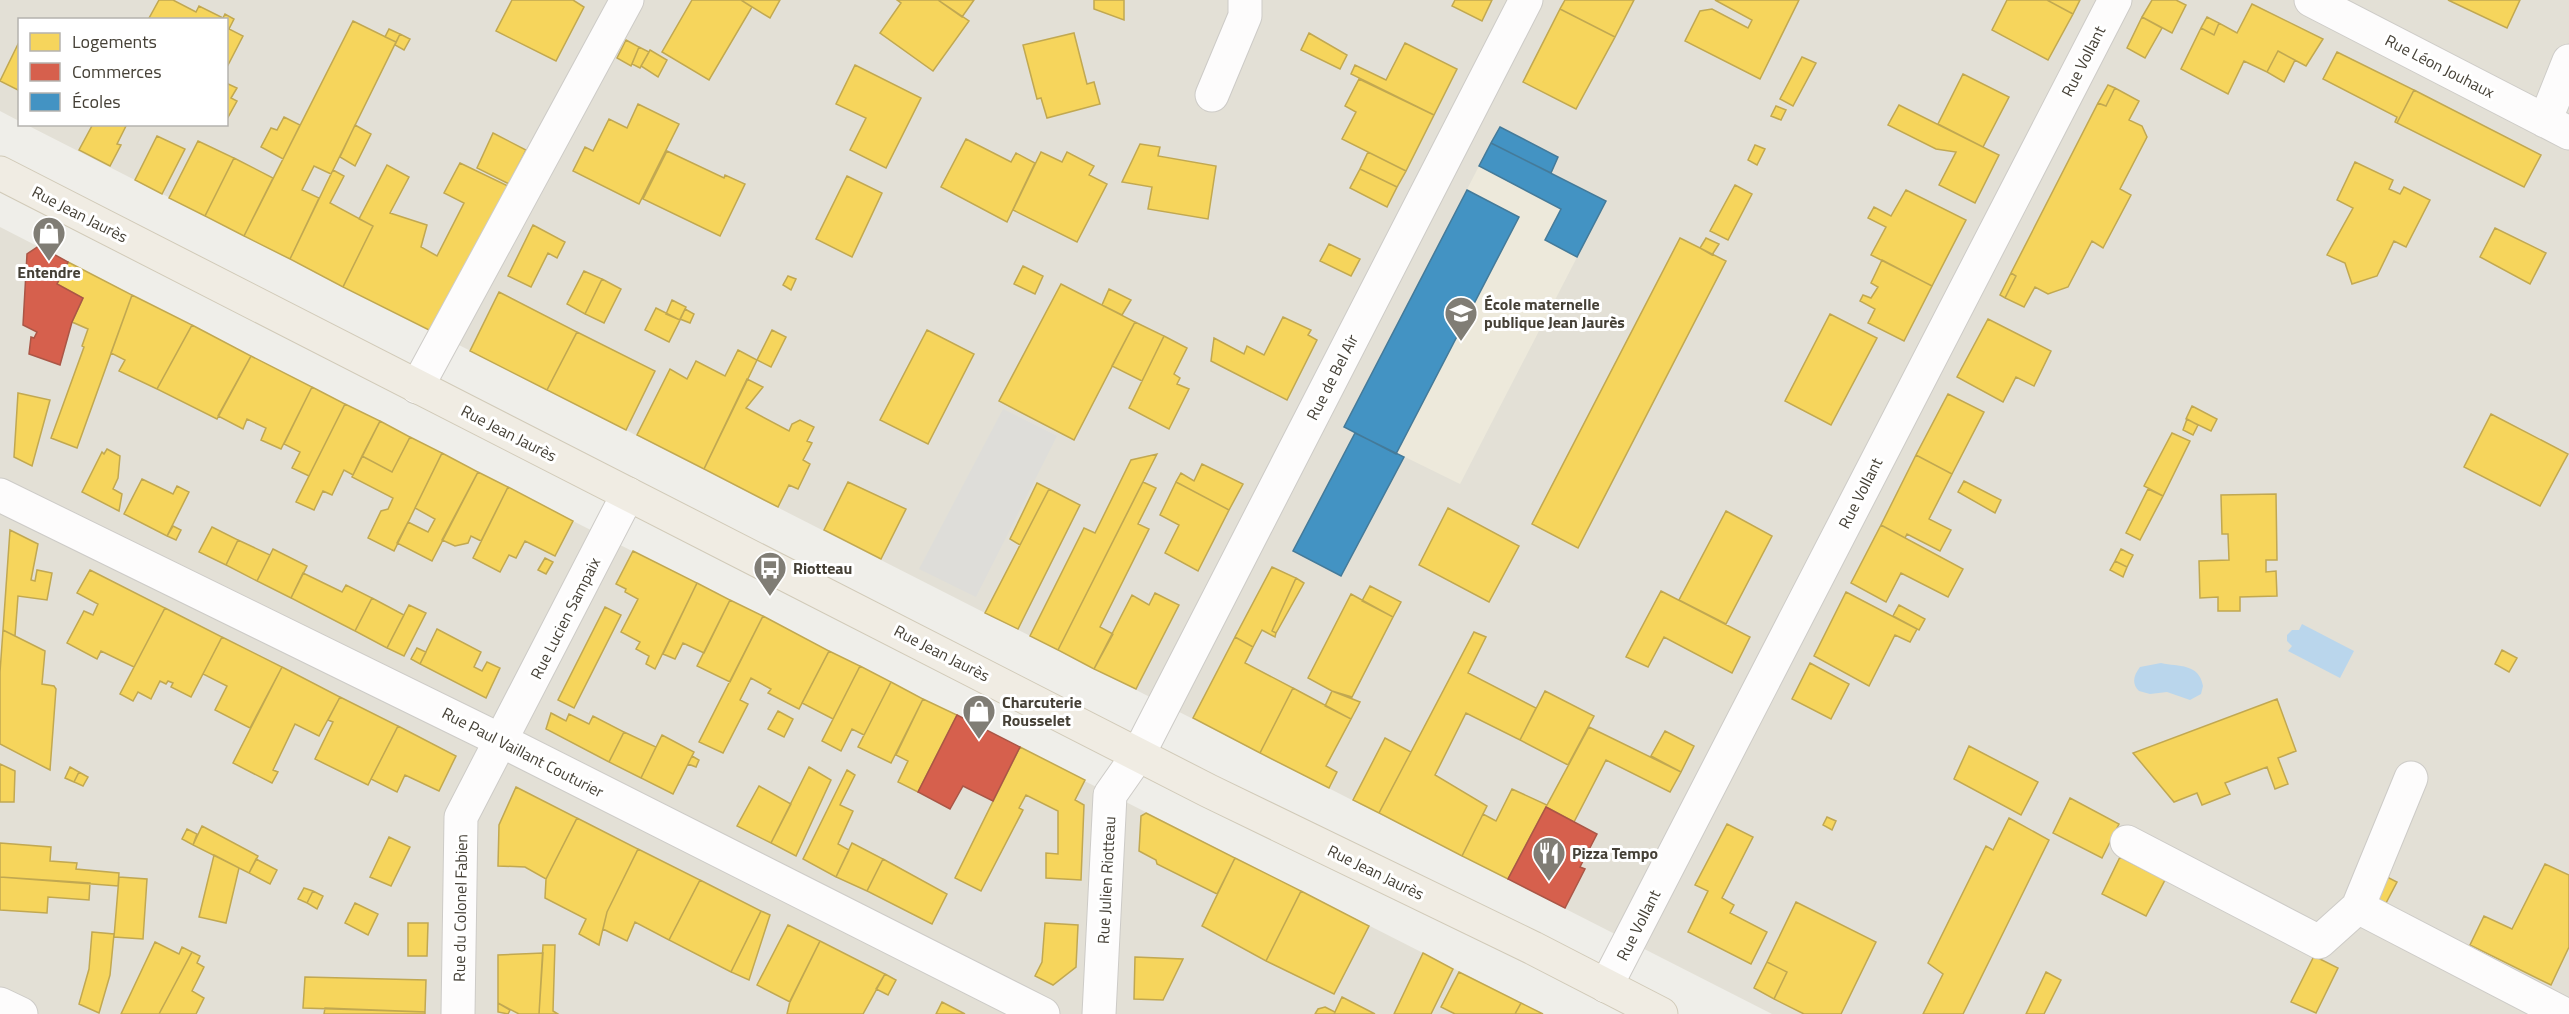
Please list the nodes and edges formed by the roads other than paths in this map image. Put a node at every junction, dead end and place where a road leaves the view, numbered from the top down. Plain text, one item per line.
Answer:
1 (627, 0) edge
2 (1245, 0) edge
3 (1527, 0) edge
4 (2115, 0) edge
5 (2311, 0) edge
6 (2569, 61) edge
7 (1212, 96) dead end
8 (2557, 127) edge
9 (0, 173) edge
10 (417, 387) junction
11 (628, 494) junction
12 (0, 495) edge
13 (502, 741) junction
14 (1138, 755) junction
15 (2411, 778) dead end
16 (2127, 843) dead end
17 (2358, 907) junction
18 (1606, 986) junction
19 (0, 1004) edge
20 (21, 1014) edge
21 (458, 1014) edge
22 (1043, 1014) edge
23 (1099, 1014) edge
24 (1661, 1014) edge
25 (2564, 1014) edge

1 - 10 street
2 - 7 street
3 - 14 street, Rue de Bel Air
4 - 18 street, Rue Vollant
5 - 8 street, Rue Léon Jouhaux
6 - 8 street
9 - 10 main road, Rue Jean Jaurès
10 - 11 main road, Rue Jean Jaurès
11 - 13 street, Rue Lucien Sampaix
11 - 14 main road, Rue Jean Jaurès
12 - 13 street, Rue Paul Vaillant Couturier
13 - 21 street, Rue du Colonel Fabien
13 - 22 street, Rue Paul Vaillant Couturier
14 - 18 main road, Rue Jean Jaurès
14 - 23 street, Rue Julien Riotteau
15 - 17 street
16 - 17 street
17 - 25 street
18 - 24 main road, Rue Jean Jaurès
19 - 20 street

